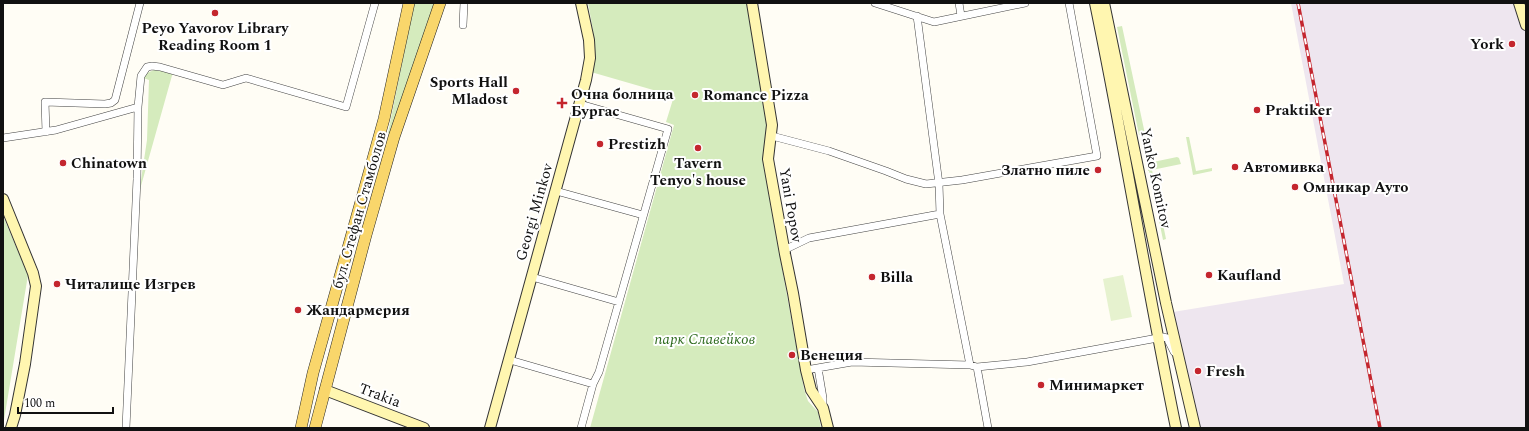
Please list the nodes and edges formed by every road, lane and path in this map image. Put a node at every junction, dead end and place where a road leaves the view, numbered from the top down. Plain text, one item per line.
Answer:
1 (140, 3) edge
2 (375, 3) edge
3 (408, 3) edge
4 (440, 3) edge
5 (464, 3) edge
6 (581, 3) edge
7 (752, 3) edge
8 (875, 3) edge
9 (959, 3) edge
10 (1025, 3) edge
11 (1069, 3) edge
12 (1095, 3) edge
13 (1104, 3) edge
14 (1519, 3) edge
15 (917, 16) junction
16 (961, 16) junction
17 (463, 25) dead end
18 (1526, 25) edge
19 (580, 104) junction
20 (138, 107) junction
21 (46, 132) junction
22 (772, 136) junction
23 (3, 138) edge
24 (939, 184) junction
25 (556, 191) junction
26 (3, 199) edge
27 (940, 214) junction
28 (643, 215) junction
29 (784, 250) junction
30 (532, 277) junction
31 (335, 297) junction
32 (619, 302) junction
33 (1158, 338) junction
34 (1179, 359) junction
35 (510, 360) junction
36 (970, 365) junction
37 (977, 367) junction
38 (818, 368) junction
39 (806, 370) junction
40 (593, 384) junction
41 (325, 390) junction
42 (1169, 394) junction
43 (1187, 394) junction
44 (823, 408) junction
45 (11, 428) edge
46 (126, 428) edge
47 (301, 428) edge
48 (315, 428) edge
49 (424, 428) edge
50 (490, 428) edge
51 (581, 428) edge
52 (828, 428) edge
53 (988, 428) edge
54 (1176, 428) edge
55 (1195, 428) edge

1 - 21 street
2 - 20 street
3 - 31 main road, бул. Стефан Стамболов
4 - 41 main road, бул. Стефан Стамболов
5 - 17 street
6 - 19 street, Georgi Minkov
7 - 22 street, Yani Popov
8 - 15 street
9 - 16 street
10 - 16 street
11 - 24 street
12 - 33 street, Yanko Komitov
13 - 34 street, Yanko Komitov
14 - 18 street
15 - 16 street
15 - 24 street
19 - 25 street, Georgi Minkov
19 - 28 street
20 - 21 street
20 - 46 street
21 - 23 street
22 - 24 street
22 - 29 street, Yani Popov
24 - 27 street
25 - 28 street
25 - 30 street, Georgi Minkov
26 - 45 street
27 - 29 street
27 - 36 street
28 - 32 street
29 - 39 street, Yani Popov
30 - 32 street
30 - 35 street, Georgi Minkov
31 - 41 main road
31 - 47 main road, бул. Стефан Стамболов
32 - 40 street
33 - 34 street, Yanko Komitov
33 - 37 street
33 - 42 street, Yanko Komitov
34 - 43 street, Yanko Komitov
35 - 40 street
35 - 50 street, Georgi Minkov
36 - 37 street
36 - 38 street
37 - 53 street
38 - 39 street
38 - 44 street, Yani Popov
39 - 44 street, Yani Popov
40 - 51 street
41 - 48 main road, бул. Стефан Стамболов
41 - 49 street, Trakia
42 - 43 street
42 - 54 street, Yanko Komitov
43 - 55 street, Yanko Komitov
44 - 52 street, Yani Popov

